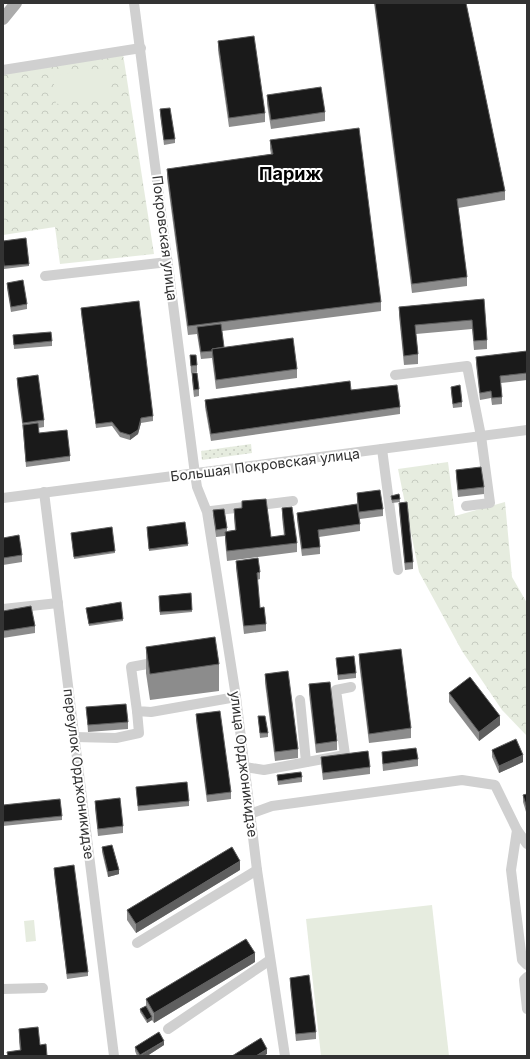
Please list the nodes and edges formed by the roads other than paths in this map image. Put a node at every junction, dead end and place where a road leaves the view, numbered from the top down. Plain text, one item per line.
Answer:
1 (16, 3) edge
2 (134, 3) edge
3 (3, 19) edge
4 (141, 48) junction
5 (3, 70) edge
6 (168, 262) junction
7 (44, 276) dead end
8 (395, 375) dead end
9 (527, 430) edge
10 (481, 436) junction
11 (386, 449) junction
12 (195, 474) junction
13 (44, 492) junction
14 (3, 498) edge
15 (293, 501) dead end
16 (466, 506) dead end
17 (207, 512) junction
18 (398, 570) dead end
19 (58, 603) junction
20 (3, 609) edge
21 (167, 660) edge
22 (351, 688) dead end
23 (236, 697) junction
24 (300, 700) dead end
25 (137, 711) junction
26 (75, 737) junction
27 (306, 762) junction
28 (244, 767) junction
29 (250, 814) junction
30 (517, 830) junction
31 (527, 844) edge
32 (257, 870) junction
33 (137, 943) dead end
34 (270, 960) junction
35 (527, 966) edge
36 (527, 977) edge
37 (43, 988) dead end
38 (3, 989) edge
39 (527, 1009) edge
40 (168, 1029) dead end
41 (114, 1056) edge
42 (285, 1056) edge

1 - 3 main road
2 - 4 street, Покровская улица
4 - 5 street
4 - 6 street, Покровская улица
6 - 7 street
6 - 12 street, Покровская улица
8 - 10 street
9 - 10 street, Большая Покровская улица
10 - 11 street, Большая Покровская улица
10 - 16 street
11 - 12 street, Большая Покровская улица
11 - 18 street
12 - 13 street, Большая Покровская улица
12 - 17 street, улица Орджоникидзе
13 - 14 street, Большая Покровская улица
13 - 19 street, переулок Орджоникидзе
15 - 17 street
17 - 23 street, улица Орджоникидзе
19 - 20 street
19 - 26 street, переулок Орджоникидзе
21 - 25 street
22 - 27 street
23 - 25 street
23 - 28 street, улица Орджоникидзе
24 - 27 street
25 - 26 street
26 - 41 street, переулок Орджоникидзе
27 - 28 street
28 - 29 street, улица Орджоникидзе
29 - 30 street
29 - 32 street, улица Орджоникидзе
30 - 31 street
30 - 35 street
32 - 33 street
32 - 34 street, улица Орджоникидзе
34 - 40 street
34 - 42 street, улица Орджоникидзе
36 - 39 street
37 - 38 street

